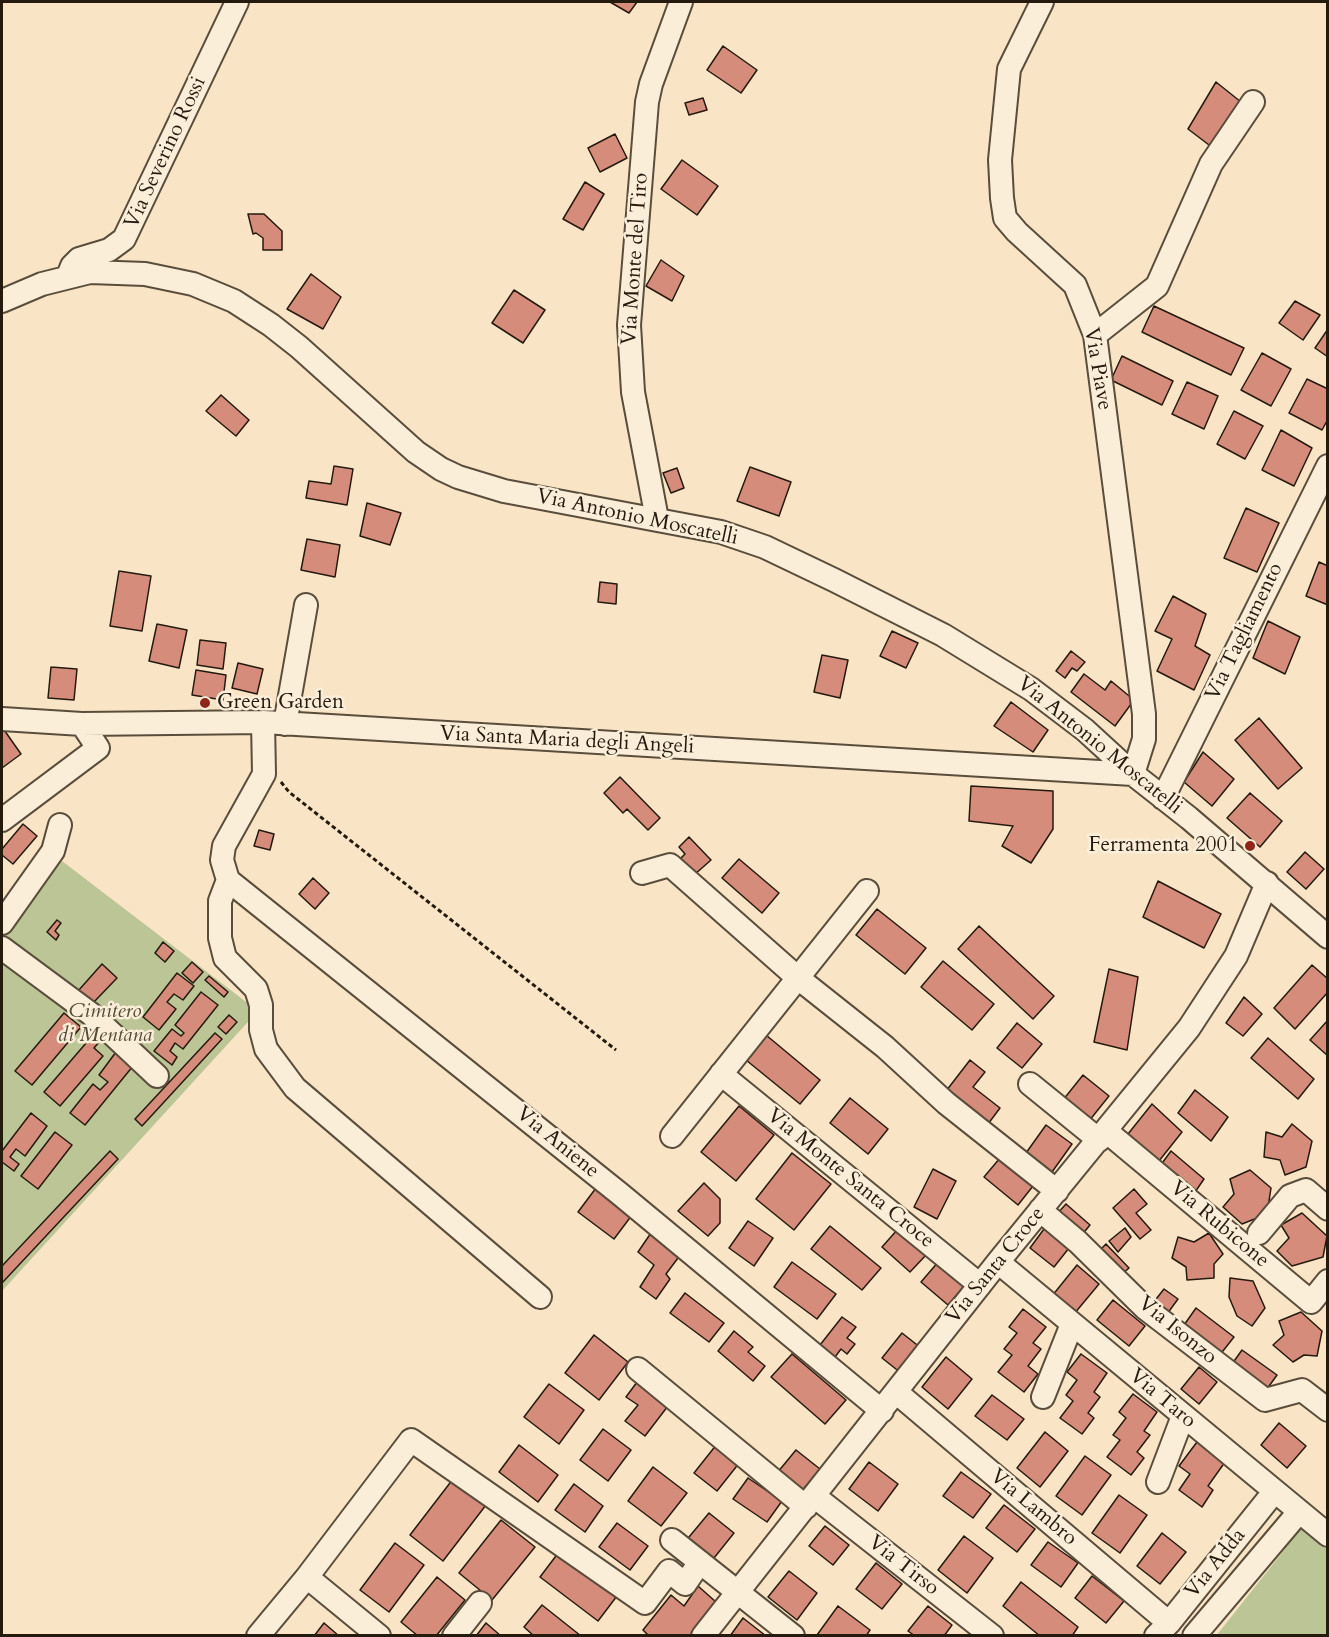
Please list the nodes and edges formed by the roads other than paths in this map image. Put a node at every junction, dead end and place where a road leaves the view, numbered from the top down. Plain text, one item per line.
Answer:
1 (237, 2) edge
2 (681, 2) edge
3 (1042, 2) edge
4 (1253, 102) dead end
5 (68, 276) junction
6 (2, 301) edge
7 (1095, 335) junction
8 (1328, 466) edge
9 (657, 519) junction
10 (306, 605) dead end
11 (2, 719) edge
12 (274, 723) junction
13 (82, 724) junction
14 (1133, 774) junction
15 (1164, 798) junction
16 (2, 820) edge
17 (60, 825) dead end
18 (642, 873) dead end
19 (228, 880) junction
20 (1267, 883) junction
21 (867, 891) dead end
22 (2, 923) edge
23 (1328, 937) edge
24 (2, 948) edge
25 (798, 978) junction
26 (721, 1074) junction
27 (157, 1076) dead end
28 (1030, 1084) dead end
29 (1102, 1135) junction
30 (672, 1136) dead end
31 (1057, 1191) junction
32 (1328, 1209) edge
33 (1040, 1210) junction
34 (1259, 1233) dead end
35 (998, 1262) junction
36 (1328, 1281) edge
37 (980, 1285) junction
38 (540, 1297) dead end
39 (1072, 1324) junction
40 (638, 1369) dead end
41 (896, 1392) junction
42 (1043, 1397) dead end
43 (1328, 1410) edge
44 (882, 1411) junction
45 (1183, 1416) junction
46 (1158, 1482) dead end
47 (1274, 1492) junction
48 (810, 1502) junction
49 (1299, 1512) junction
50 (1328, 1535) edge
51 (672, 1540) dead end
52 (700, 1563) junction
53 (307, 1577) junction
54 (738, 1592) junction
55 (480, 1603) dead end
56 (1163, 1629) edge
57 (258, 1635) edge
58 (379, 1635) edge
59 (454, 1635) edge
60 (703, 1635) edge
61 (793, 1635) edge
62 (992, 1635) edge
63 (1194, 1635) edge

1 - 5 street, Via Severino Rossi
2 - 9 street, Via Monte del Tiro
3 - 7 street, Via Piave
4 - 7 street
5 - 6 street, Via Antonio Moscatelli
5 - 9 street, Via Antonio Moscatelli
7 - 14 street, Via Piave
8 - 15 street, Via Tagliamento
9 - 14 street, Via Antonio Moscatelli
10 - 12 street
11 - 13 street, Via Santa Maria degli Angeli
12 - 13 street, Via Santa Maria degli Angeli
12 - 14 street, Via Santa Maria degli Angeli
12 - 19 street
13 - 16 street
14 - 15 street, Via Antonio Moscatelli
15 - 20 street, Via Antonio Moscatelli
17 - 22 street
18 - 25 street
19 - 38 street
19 - 44 street, Via Aniene
20 - 23 street, Via Antonio Moscatelli
20 - 29 street, Via Santa Croce
21 - 25 street
24 - 27 street
25 - 26 street
25 - 31 street
26 - 30 street
26 - 37 street, Via Monte Santa Croce
28 - 29 street
29 - 31 street, Via Santa Croce
29 - 36 street, Via Rubicone
31 - 33 street, Via Santa Croce
32 - 34 street
33 - 35 street, Via Santa Croce
33 - 43 street, Via Isonzo
35 - 37 street, Via Santa Croce
35 - 39 street, Via Taro
37 - 41 street, Via Santa Croce
39 - 42 street
39 - 45 street, Via Taro
40 - 48 street, Via Tirso
41 - 44 street, Via Santa Croce
41 - 56 street, Via Lambro
44 - 48 street, Via Santa Croce
45 - 46 street
45 - 47 street, Via Taro
47 - 49 street, Via Taro
47 - 56 street, Via Adda
48 - 54 street, Via Santa Croce
48 - 62 street, Via Tirso
49 - 50 street, Via Taro
49 - 63 street, Via Adda
51 - 52 street
52 - 53 street
52 - 54 street
53 - 57 street
53 - 58 street
54 - 60 street, Via Santa Croce
54 - 61 street
55 - 59 street

